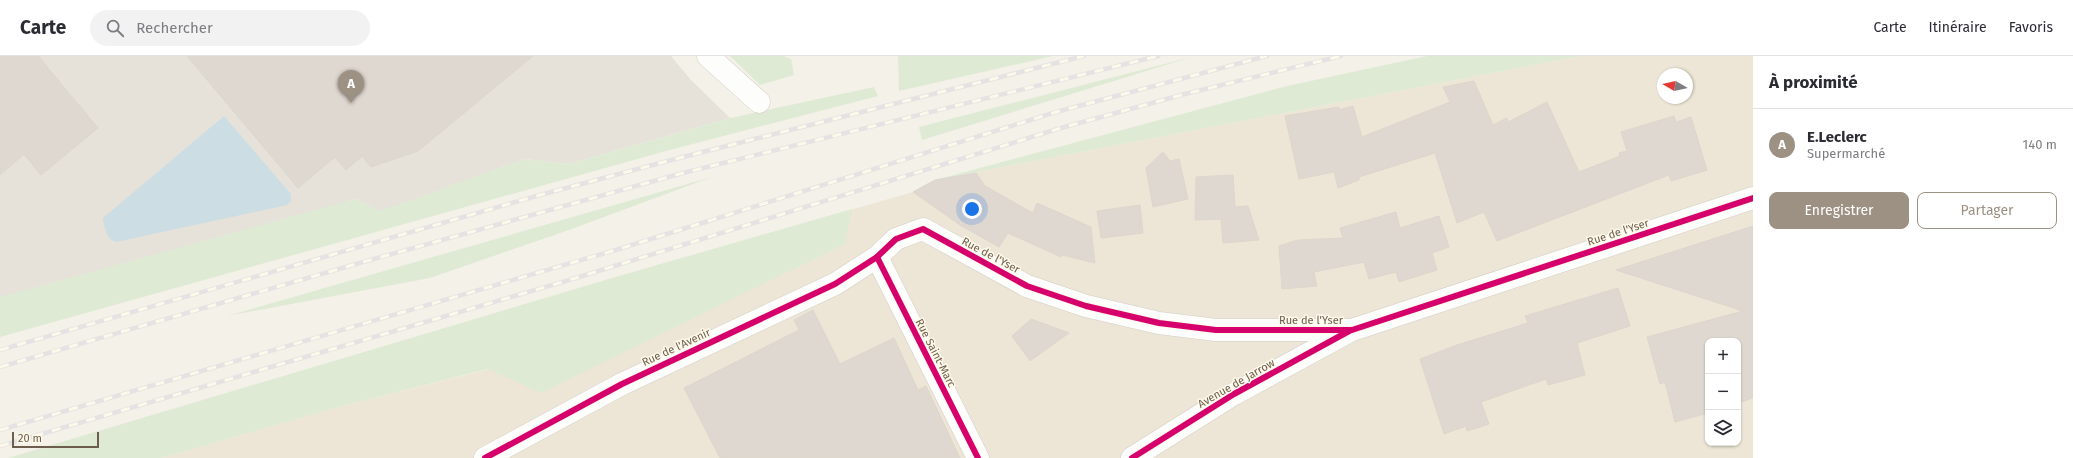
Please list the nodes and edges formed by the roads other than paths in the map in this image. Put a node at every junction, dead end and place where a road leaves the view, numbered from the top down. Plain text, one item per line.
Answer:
1 (708, 56) edge
2 (759, 102) dead end
3 (1753, 198) edge
4 (877, 257) junction
5 (1352, 330) junction
6 (485, 458) edge
7 (978, 458) edge
8 (1132, 458) edge

1 - 2 street
3 - 5 street, Rue de l'Yser
4 - 5 street, Rue de l'Yser
4 - 6 street, Rue de l'Avenir
4 - 7 street, Rue Saint-Marc
5 - 8 street, Avenue de Jarrow

